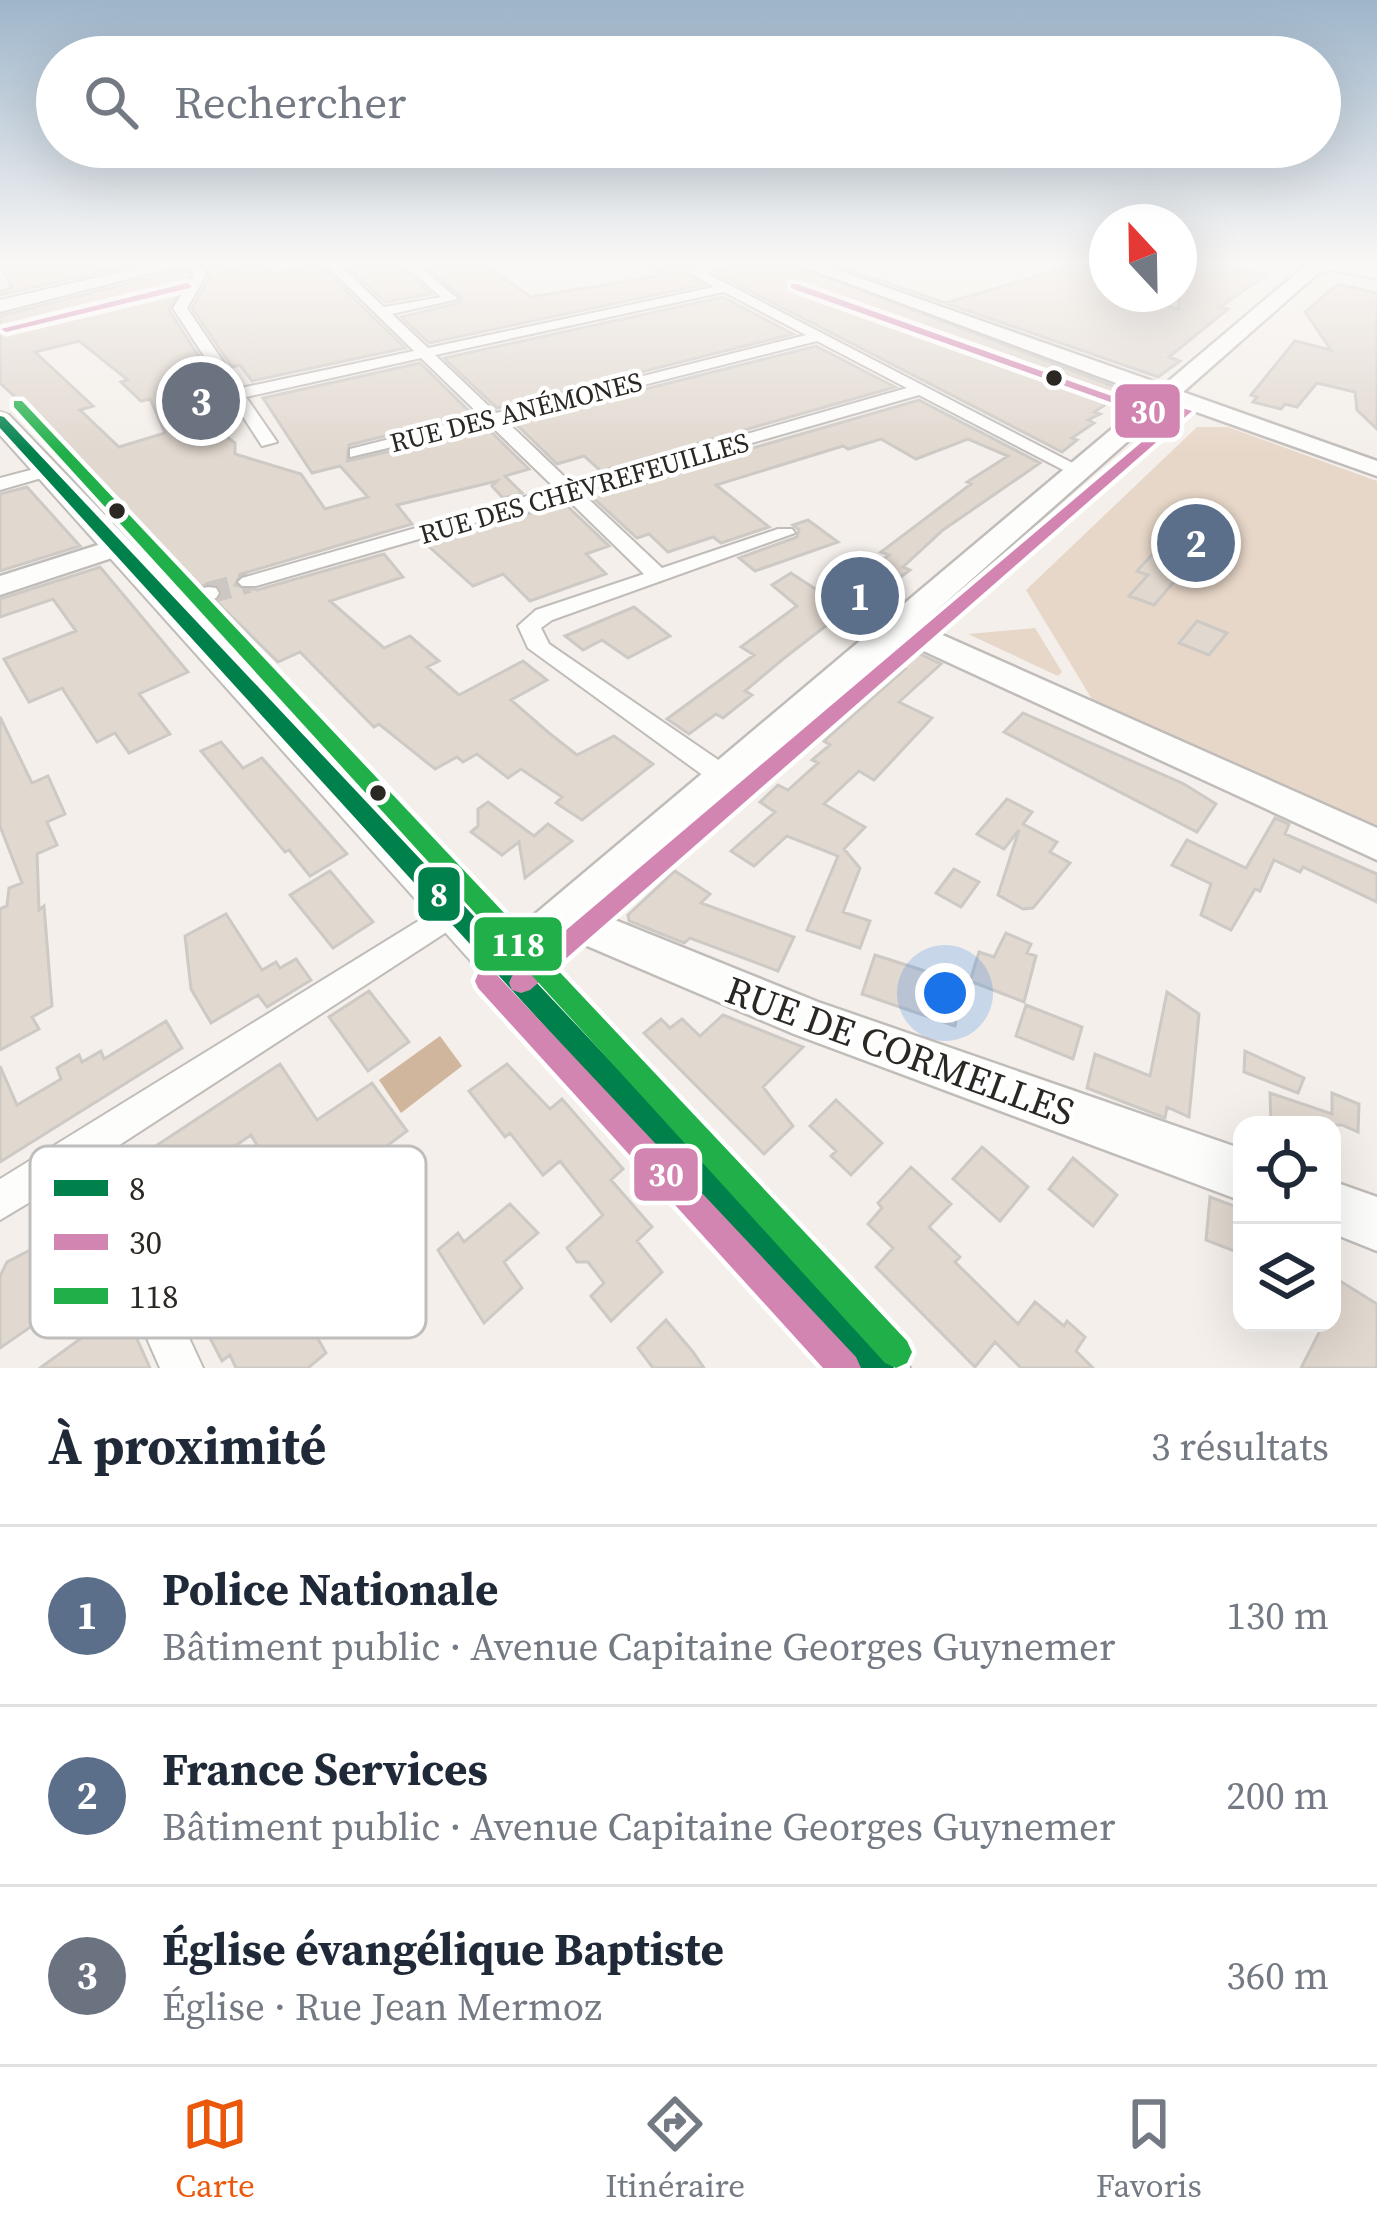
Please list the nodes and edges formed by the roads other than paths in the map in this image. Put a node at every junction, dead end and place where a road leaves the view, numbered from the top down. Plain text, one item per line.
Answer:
1 (192, 327) edge
2 (398, 327) edge
3 (546, 327) edge
4 (795, 327) edge
5 (983, 327) edge
6 (1249, 327) edge
7 (815, 337) junction
8 (425, 353) junction
9 (917, 390) junction
10 (1170, 393) junction
11 (236, 394) junction
12 (492, 418) junction
13 (0, 421) edge
14 (268, 442) dead end
15 (356, 452) dead end
16 (1377, 469) edge
17 (46, 470) junction
18 (1079, 471) junction
19 (0, 484) edge
20 (568, 492) junction
21 (785, 533) dead end
22 (117, 547) junction
23 (658, 576) junction
24 (249, 583) tunnel mouth
25 (0, 586) edge
26 (208, 593) tunnel mouth
27 (170, 604) junction
28 (898, 627) junction
29 (724, 777) junction
30 (1377, 845) edge
31 (454, 911) junction
32 (563, 915) junction
33 (505, 965) junction
34 (85, 1146) edge
35 (1233, 1172) edge
36 (30, 1182) edge
37 (0, 1201) edge
38 (1341, 1211) edge
39 (1377, 1224) edge
40 (168, 1338) edge
41 (182, 1368) edge
42 (878, 1368) edge

1 - 11 street
2 - 8 street
3 - 8 street
4 - 7 street
5 - 10 street
6 - 10 street
7 - 9 street
7 - 12 street, RUE DES ANÉMONES
8 - 11 street
8 - 12 street
9 - 18 street
9 - 20 street, RUE DES CHÈVREFEUILLES
10 - 16 street
10 - 18 street
11 - 14 street
12 - 15 street, RUE DES ANÉMONES
12 - 20 street
13 - 17 main road
17 - 19 street
17 - 22 main road
18 - 28 street
20 - 23 street
20 - 24 street, RUE DES CHÈVREFEUILLES
21 - 23 street
22 - 25 street
22 - 27 main road
23 - 29 street
26 - 27 street
27 - 31 main road
28 - 29 street
28 - 30 street
29 - 32 street
31 - 33 main road
31 - 34 street
32 - 33 street
32 - 35 street, RUE DE CORMELLES
33 - 42 main road
36 - 37 street
38 - 39 street
40 - 41 street

